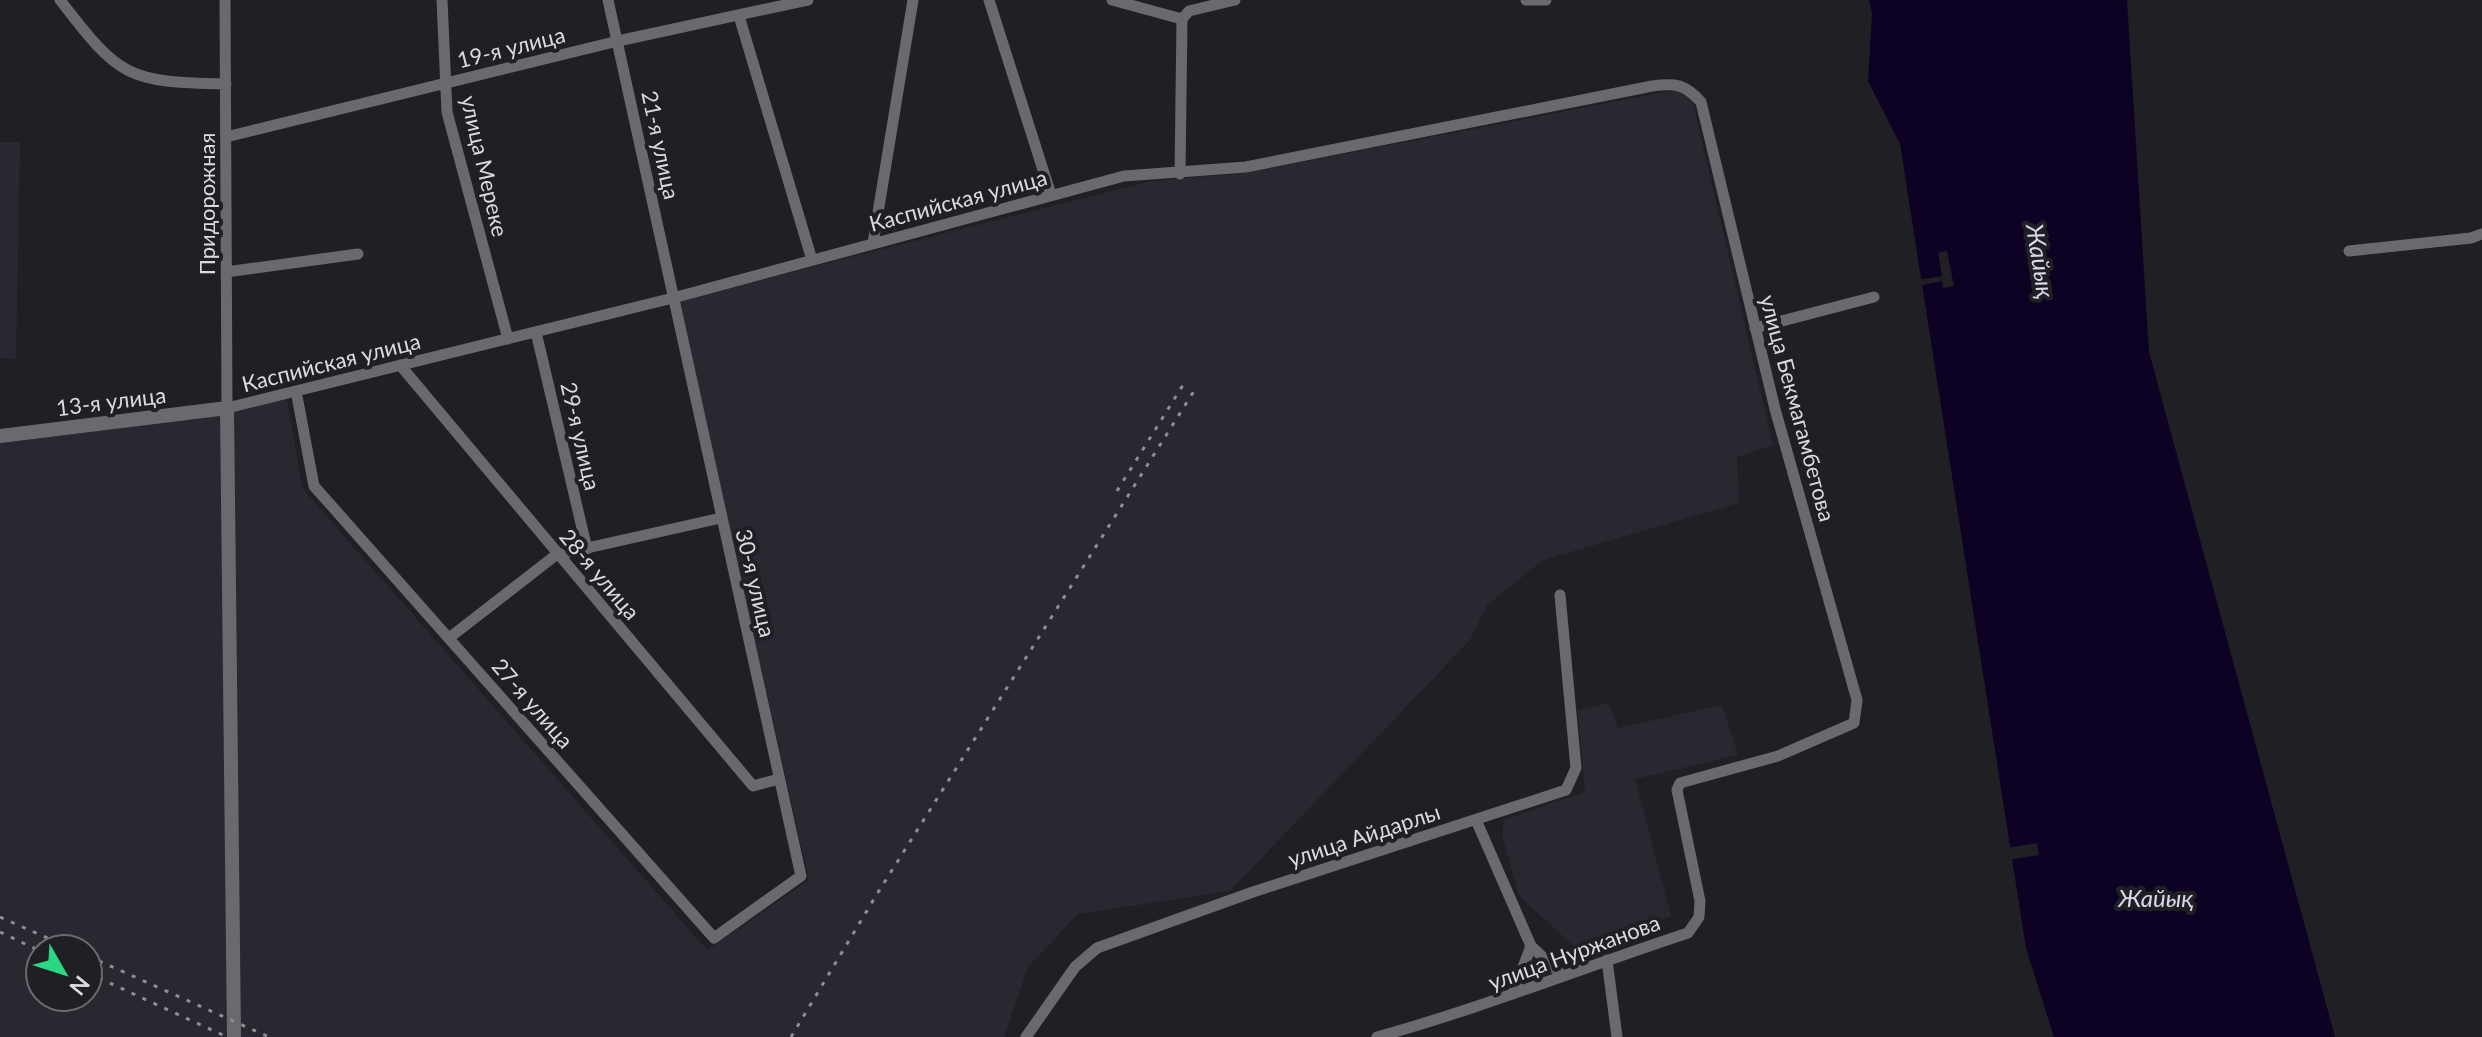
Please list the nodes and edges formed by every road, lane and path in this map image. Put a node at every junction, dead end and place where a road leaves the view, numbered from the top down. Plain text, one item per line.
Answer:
1 (60, 0) edge
2 (225, 0) edge
3 (442, 0) edge
4 (608, 0) edge
5 (808, 0) edge
6 (913, 0) edge
7 (989, 0) edge
8 (1112, 0) edge
9 (1235, 0) edge
10 (1526, 0) edge
11 (1546, 0) edge
12 (739, 16) junction
13 (1182, 19) junction
14 (618, 41) junction
15 (226, 84) junction
16 (447, 84) junction
17 (1701, 102) joint
18 (226, 137) junction
19 (1180, 174) junction
20 (1051, 195) junction
21 (2482, 234) edge
22 (873, 243) junction
23 (2349, 251) dead end
24 (358, 254) dead end
25 (812, 260) junction
26 (226, 272) junction
27 (1874, 297) dead end
28 (673, 298) junction
29 (1755, 328) junction
30 (536, 332) junction
31 (508, 339) junction
32 (400, 365) junction
33 (296, 391) junction
34 (227, 408) junction
35 (0, 436) edge
36 (721, 518) junction
37 (587, 549) junction
38 (556, 555) junction
39 (1560, 595) dead end
40 (449, 638) junction
41 (1854, 723) joint
42 (779, 779) junction
43 (1476, 820) junction
44 (801, 876) joint
45 (1531, 946) junction
46 (1607, 960) junction
47 (1562, 975) junction
48 (1513, 994) junction
49 (234, 1037) edge
50 (1026, 1037) edge
51 (1377, 1037) edge
52 (1617, 1037) edge

1 - 15 street
2 - 15 street, Придорожная
3 - 16 street, улица Мереке
4 - 14 street, 21-я улица
5 - 12 street, 19-я улица
6 - 22 street
7 - 20 street
8 - 13 street
9 - 13 street
10 - 11 street
12 - 14 street, 19-я улица
12 - 25 street
13 - 19 street
14 - 16 street, 19-я улица
14 - 28 street, 21-я улица
15 - 18 street, Придорожная
16 - 18 street, 19-я улица
16 - 31 street, улица Мереке
17 - 19 street, Каспийская улица
17 - 29 street, улица Бекмагамбетова
18 - 26 street, Придорожная
19 - 20 street, Каспийская улица
20 - 22 street, Каспийская улица
21 - 23 street
22 - 25 street, Каспийская улица
24 - 26 street
25 - 28 street, Каспийская улица
26 - 34 street, Придорожная
27 - 29 street
28 - 30 street, Каспийская улица
28 - 36 street, 30-я улица
29 - 41 street, улица Бекмагамбетова
30 - 31 street, Каспийская улица
30 - 37 street, 29-я улица
31 - 32 street, Каспийская улица
32 - 33 street, Каспийская улица
32 - 38 street, 28-я улица
33 - 34 street, Каспийская улица
33 - 40 street, 27-я улица
34 - 35 street, 13-я улица
34 - 49 street
36 - 37 street
36 - 42 street, 30-я улица
37 - 38 street
38 - 40 street
38 - 42 street, 28-я улица
39 - 43 street, улица Айдарлы
40 - 44 street, 27-я улица
41 - 46 street, улица Нуржанова
42 - 44 street, 30-я улица
43 - 45 street
43 - 50 street, улица Айдарлы
45 - 47 street
45 - 48 street
46 - 47 street, улица Нуржанова
46 - 52 street
47 - 48 street, улица Нуржанова
48 - 51 street, улица Нуржанова

